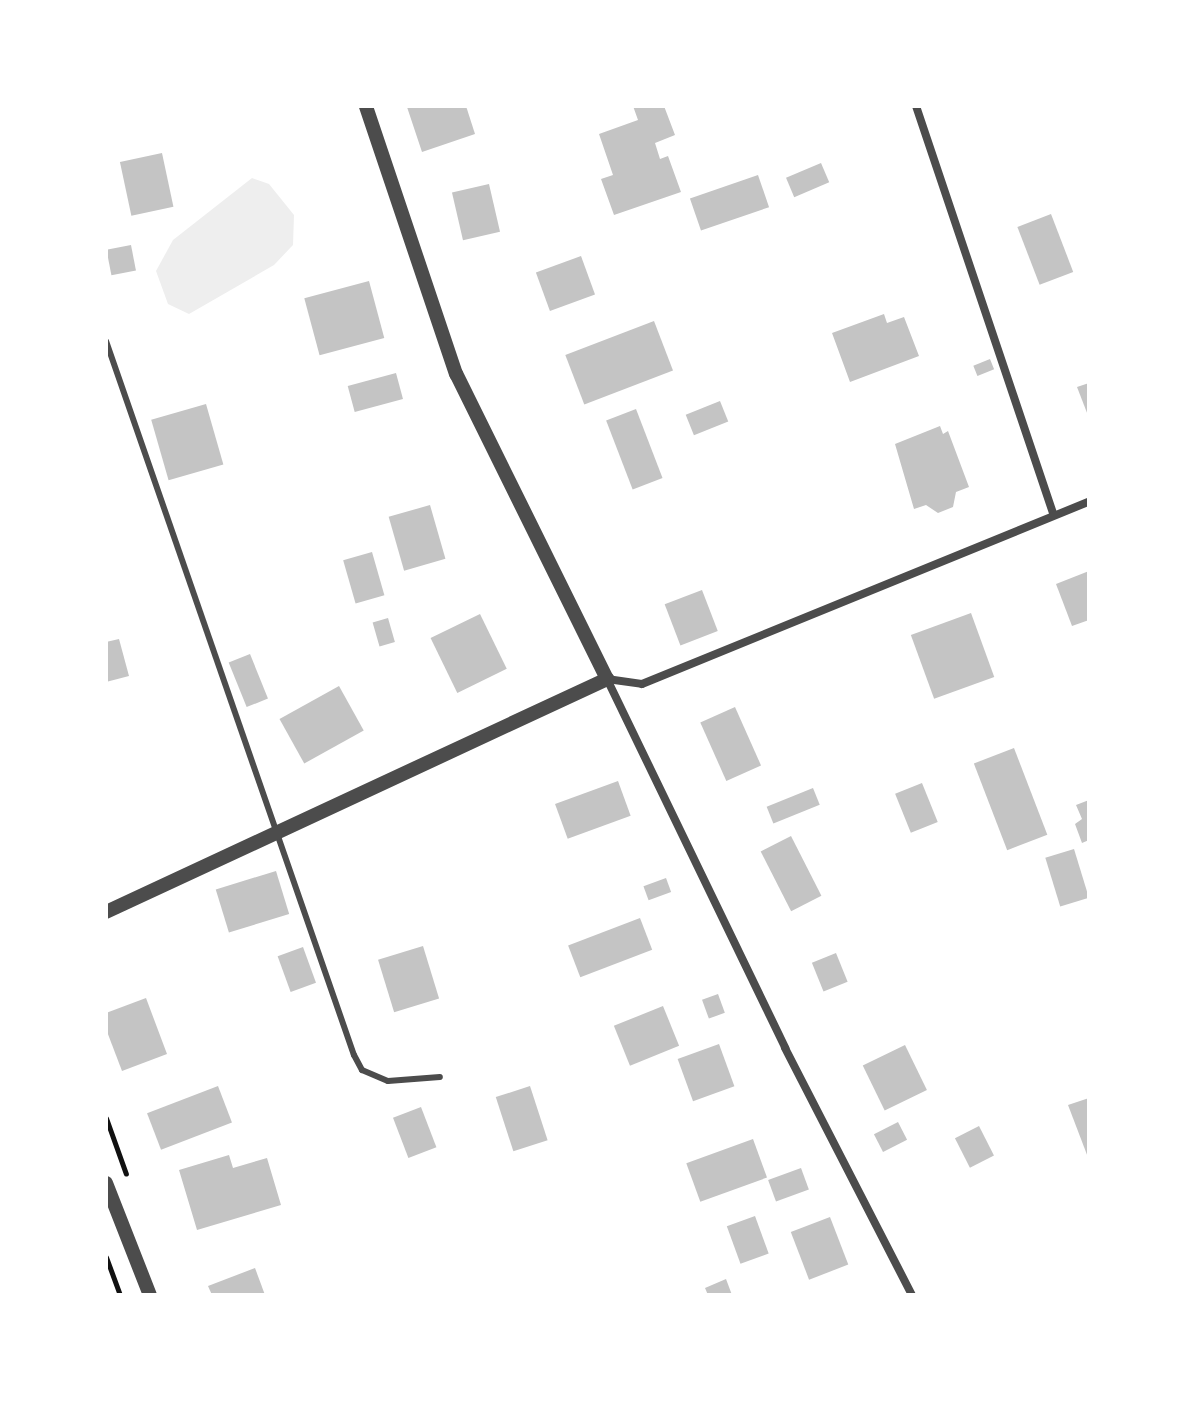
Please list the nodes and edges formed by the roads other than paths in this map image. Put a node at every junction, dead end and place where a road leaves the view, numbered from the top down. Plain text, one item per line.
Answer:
1 (366, 106) edge
2 (916, 106) edge
3 (106, 341) edge
4 (1089, 502) edge
5 (1053, 514) junction
6 (607, 679) junction
7 (275, 833) junction
8 (106, 912) edge
9 (440, 1077) dead end
10 (106, 1183) edge
11 (150, 1295) edge
12 (912, 1295) edge

1 - 6 street
2 - 5 street
3 - 7 lane
4 - 5 street
5 - 6 street
6 - 7 street
6 - 12 street
7 - 8 street
7 - 9 lane
10 - 11 street

